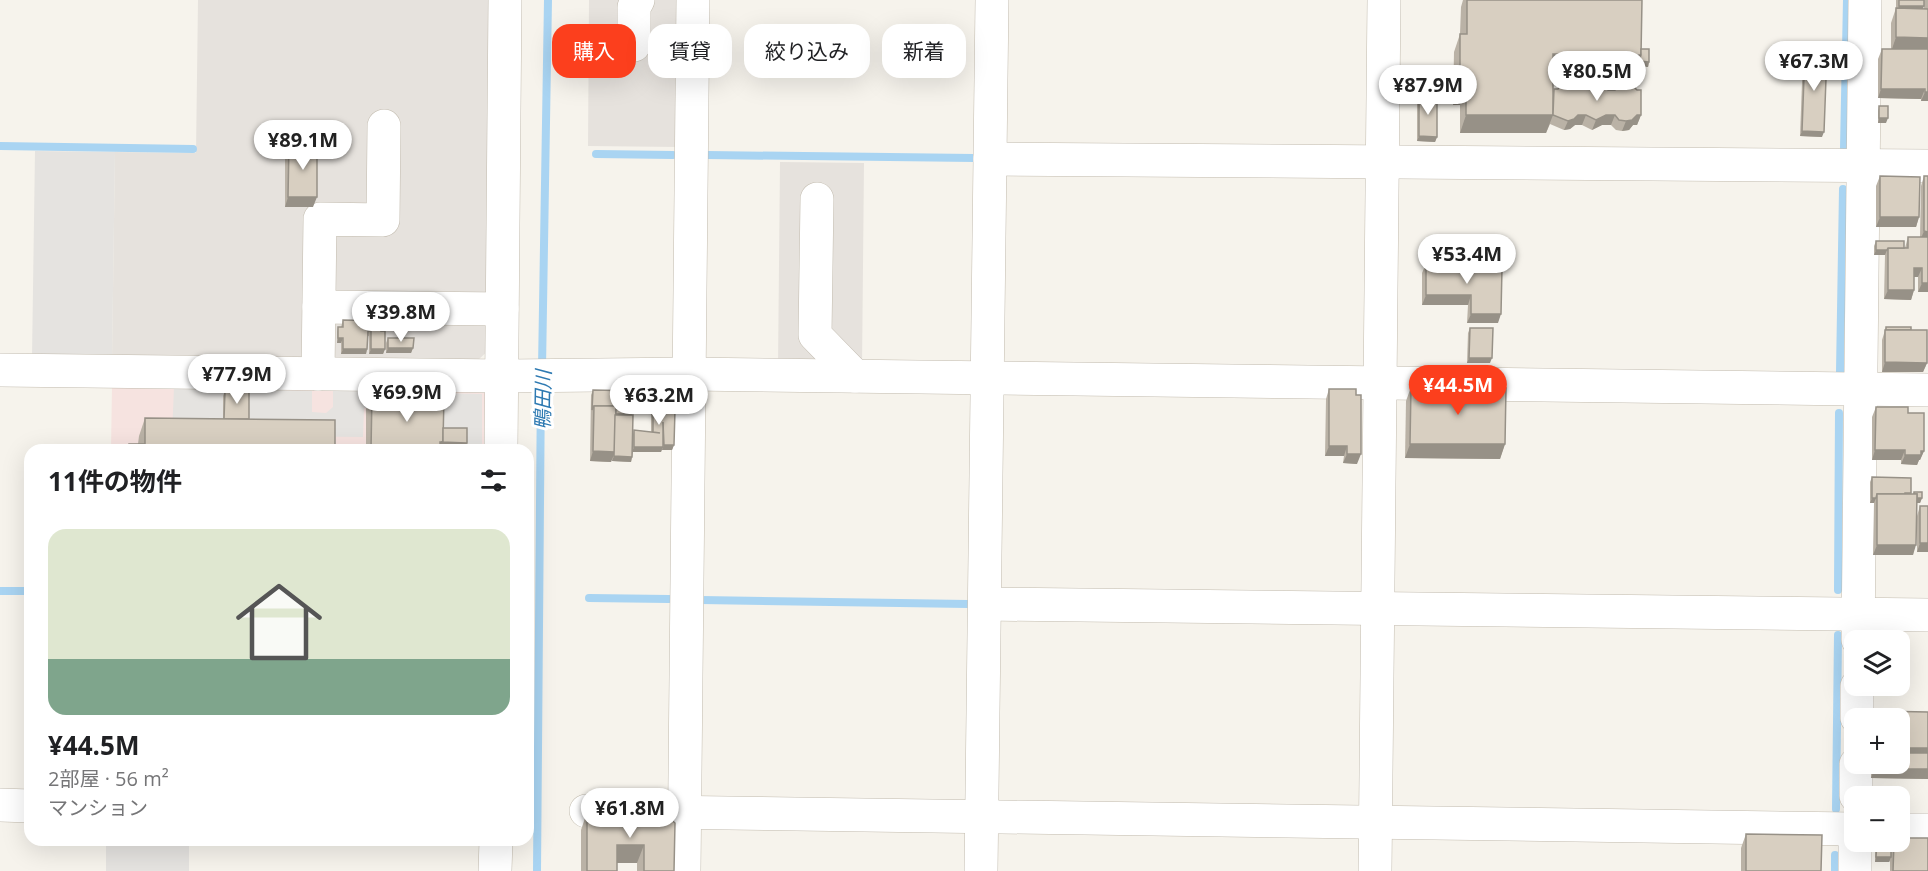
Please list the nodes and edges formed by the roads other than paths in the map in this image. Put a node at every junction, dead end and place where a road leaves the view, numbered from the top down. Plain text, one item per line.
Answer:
1 (505, 0) edge
2 (638, 0) edge
3 (693, 0) edge
4 (992, 0) edge
5 (1384, 0) edge
6 (1865, 0) edge
7 (634, 24) edge
8 (384, 126) dead end
9 (990, 159) junction
10 (1382, 162) junction
11 (1863, 165) junction
12 (1928, 166) edge
13 (817, 200) dead end
14 (319, 306) junction
15 (502, 309) junction
16 (0, 370) edge
17 (318, 374) junction
18 (689, 374) junction
19 (510, 376) junction
20 (855, 376) junction
21 (988, 378) junction
22 (1380, 383) junction
23 (1860, 389) junction
24 (1928, 390) edge
25 (502, 444) edge
26 (985, 604) junction
27 (1378, 609) junction
28 (1928, 615) edge
29 (1858, 627) edge
30 (0, 806) edge
31 (24, 806) edge
32 (586, 811) edge
33 (685, 812) junction
34 (982, 817) junction
35 (1376, 822) junction
36 (1844, 829) edge
37 (1910, 830) edge
38 (1928, 830) edge
39 (496, 846) edge
40 (1855, 852) edge
41 (495, 871) edge
42 (684, 871) edge
43 (981, 871) edge
44 (1375, 871) edge
45 (1855, 871) edge

1 - 15 street
2 - 7 street
3 - 18 street
4 - 9 street
5 - 10 street
6 - 11 street
8 - 14 street
9 - 10 street
9 - 21 street
10 - 11 street
10 - 22 street
11 - 12 street
11 - 23 street
13 - 20 street
14 - 15 street
14 - 17 street
15 - 19 street
16 - 17 street
17 - 19 street
18 - 19 street
18 - 20 street
18 - 33 street
19 - 25 street
20 - 21 street
21 - 22 street
21 - 26 street
22 - 23 street
22 - 27 street
23 - 24 street
23 - 29 street
26 - 27 street
26 - 34 street
27 - 29 street
27 - 35 street
28 - 29 street
30 - 31 street
32 - 33 street
33 - 34 street
33 - 42 street
34 - 35 street
34 - 43 street
35 - 36 street
35 - 44 street
37 - 38 street
39 - 41 street
40 - 45 street

